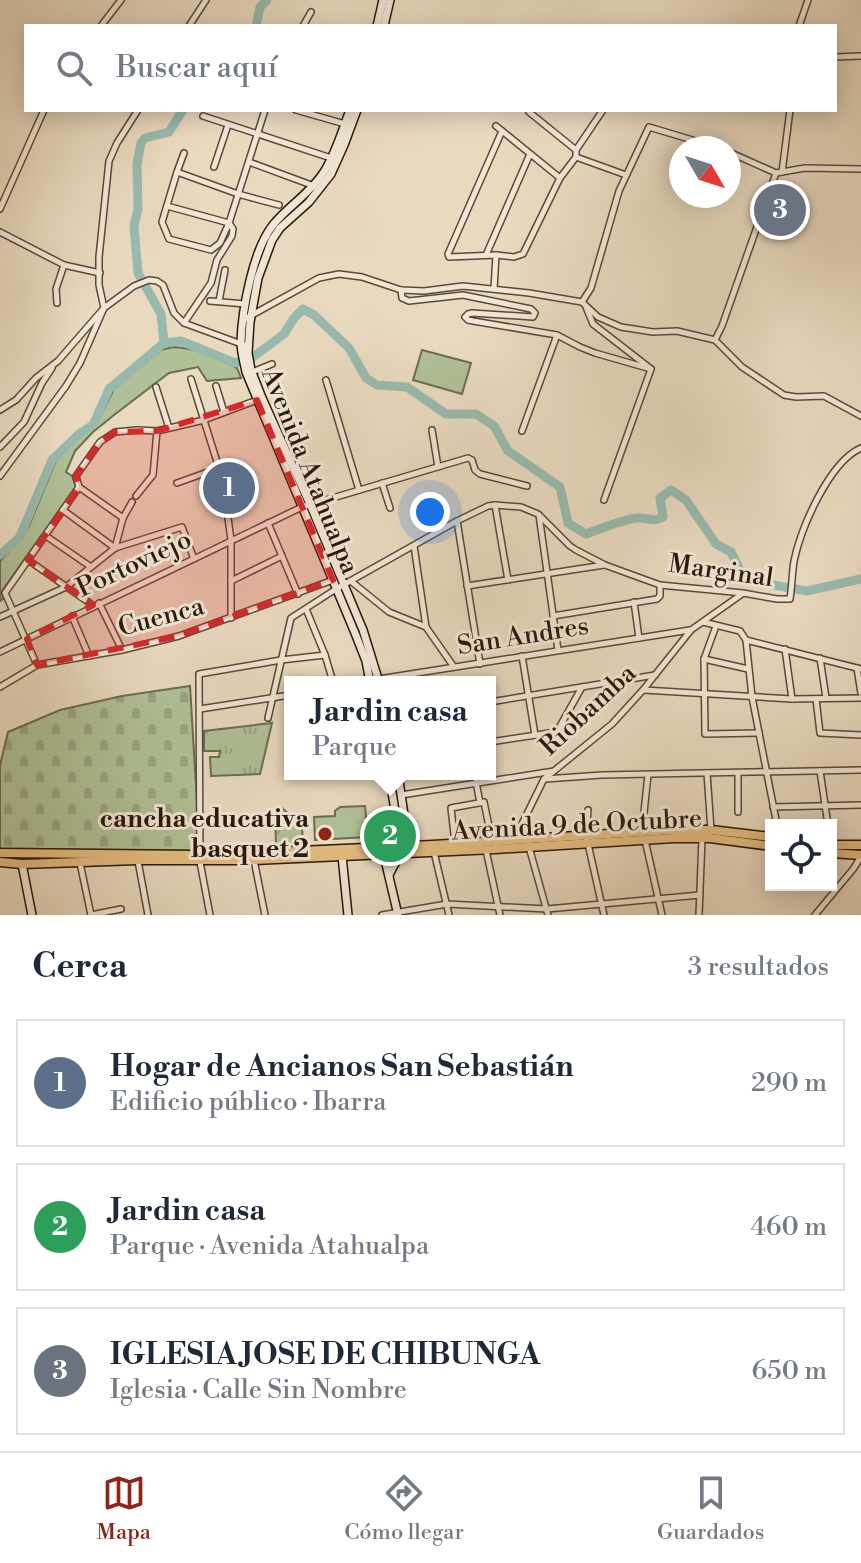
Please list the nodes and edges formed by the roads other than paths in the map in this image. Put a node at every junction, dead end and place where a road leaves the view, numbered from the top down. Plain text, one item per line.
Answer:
1 (110, 0) edge
2 (206, 0) edge
3 (383, 0) edge
4 (390, 0) edge
5 (808, 0) edge
6 (119, 2) edge
7 (311, 12) dead end
8 (102, 24) edge
9 (190, 24) edge
10 (304, 24) edge
11 (377, 24) edge
12 (384, 24) edge
13 (800, 24) edge
14 (861, 56) edge
15 (837, 57) edge
16 (43, 112) edge
17 (137, 112) edge
18 (264, 112) edge
19 (303, 112) edge
20 (350, 112) edge
21 (356, 112) edge
22 (529, 112) dead end
23 (602, 112) edge
24 (790, 112) edge
25 (203, 116) dead end
26 (228, 125) junction
27 (348, 125) junction
28 (496, 126) dead end
29 (502, 131) junction
30 (257, 134) junction
31 (679, 136) edge
32 (184, 153) dead end
33 (530, 154) junction
34 (576, 154) junction
35 (741, 157) edge
36 (331, 158) junction
37 (249, 162) junction
38 (214, 167) dead end
39 (861, 169) edge
40 (177, 172) junction
41 (779, 172) junction
42 (626, 175) junction
43 (560, 178) junction
44 (314, 186) junction
45 (238, 194) junction
46 (279, 205) dead end
47 (167, 206) junction
48 (0, 209) edge
49 (229, 223) junction
50 (0, 232) edge
51 (486, 255) junction
52 (496, 255) junction
53 (64, 265) junction
54 (225, 270) dead end
55 (100, 273) junction
56 (494, 289) junction
57 (401, 290) junction
58 (210, 301) dead end
59 (219, 301) junction
60 (57, 303) dead end
61 (246, 304) junction
62 (584, 304) junction
63 (104, 308) junction
64 (247, 318) junction
65 (184, 323) junction
66 (557, 335) junction
67 (715, 340) junction
68 (245, 349) junction
69 (58, 361) junction
70 (272, 364) dead end
71 (651, 369) junction
72 (250, 371) junction
73 (191, 379) dead end
74 (326, 380) dead end
75 (216, 386) dead end
76 (156, 387) dead end
77 (260, 399) junction
78 (0, 410) edge
79 (224, 412) junction
80 (861, 416) edge
81 (204, 420) junction
82 (169, 428) junction
83 (432, 430) dead end
84 (157, 431) junction
85 (522, 431) dead end
86 (0, 447) edge
87 (861, 448) edge
88 (438, 467) junction
89 (219, 468) junction
90 (0, 476) edge
91 (177, 483) dead end
92 (382, 483) junction
93 (527, 486) dead end
94 (79, 487) junction
95 (359, 490) junction
96 (604, 500) dead end
97 (306, 505) junction
98 (495, 505) junction
99 (390, 508) dead end
100 (63, 510) junction
101 (538, 514) junction
102 (123, 518) junction
103 (457, 521) junction
104 (268, 523) junction
105 (46, 536) junction
106 (231, 540) junction
107 (414, 546) junction
108 (115, 548) junction
109 (282, 556) junction
110 (194, 559) junction
111 (28, 560) junction
112 (605, 565) junction
113 (91, 567) junction
114 (547, 573) junction
115 (333, 580) junction
116 (508, 580) junction
117 (231, 581) junction
118 (344, 585) junction
119 (660, 585) junction
120 (467, 586) junction
121 (66, 587) junction
122 (743, 593) junction
123 (298, 594) junction
124 (634, 602) junction
125 (96, 604) junction
126 (306, 609) junction
127 (14, 610) junction
128 (72, 616) junction
129 (553, 616) junction
130 (0, 617) edge
131 (231, 618) junction
132 (703, 622) junction
133 (716, 626) junction
134 (426, 627) junction
135 (691, 630) junction
136 (639, 638) junction
137 (27, 639) junction
138 (746, 640) junction
139 (785, 649) junction
140 (122, 650) junction
141 (558, 650) junction
142 (0, 652) edge
143 (325, 655) junction
144 (89, 656) junction
145 (522, 656) junction
146 (820, 658) junction
147 (704, 659) junction
148 (281, 660) junction
149 (480, 664) junction
150 (37, 665) junction
151 (454, 667) junction
152 (859, 668) edge
153 (748, 669) junction
154 (655, 675) junction
155 (331, 676) edge
156 (373, 676) edge
157 (403, 676) edge
158 (583, 686) junction
159 (0, 687) edge
160 (643, 690) junction
161 (703, 694) junction
162 (529, 695) junction
163 (861, 695) edge
164 (284, 696) edge
165 (752, 697) junction
166 (272, 698) junction
167 (826, 698) junction
168 (792, 699) junction
169 (816, 699) junction
170 (496, 701) edge
171 (200, 709) junction
172 (268, 718) dead end
173 (759, 733) junction
174 (535, 735) junction
175 (861, 735) edge
176 (496, 741) edge
177 (861, 770) edge
178 (554, 771) junction
179 (820, 771) junction
180 (707, 773) junction
181 (767, 773) junction
182 (738, 774) junction
183 (648, 775) junction
184 (496, 779) edge
185 (544, 779) junction
186 (390, 780) edge
187 (399, 780) edge
188 (492, 780) edge
189 (478, 782) junction
190 (401, 795) junction
191 (482, 802) junction
192 (861, 805) edge
193 (826, 806) junction
194 (773, 807) junction
195 (588, 810) dead end
196 (738, 812) dead end
197 (776, 819) edge
198 (827, 819) edge
199 (705, 832) junction
200 (643, 836) junction
201 (765, 837) edge
202 (517, 839) junction
203 (587, 839) junction
204 (492, 841) junction
205 (455, 843) junction
206 (837, 844) edge
207 (765, 845) edge
208 (861, 845) edge
209 (529, 846) junction
210 (400, 848) junction
211 (486, 850) junction
212 (434, 852) junction
213 (0, 853) edge
214 (387, 854) junction
215 (837, 854) edge
216 (342, 856) junction
217 (861, 856) edge
218 (137, 857) junction
219 (200, 858) junction
220 (254, 860) junction
221 (0, 862) edge
222 (80, 862) junction
223 (22, 864) junction
224 (388, 877) junction
225 (700, 895) junction
226 (658, 898) junction
227 (601, 903) junction
228 (447, 904) junction
229 (498, 906) junction
230 (821, 908) junction
231 (121, 909) dead end
232 (548, 912) edge
233 (397, 914) edge
234 (32, 915) edge
235 (91, 915) edge
236 (148, 915) edge
237 (210, 915) edge
238 (265, 915) edge
239 (348, 915) edge
240 (382, 915) edge
241 (449, 915) edge
242 (500, 915) edge
243 (604, 915) edge
244 (662, 915) edge
245 (699, 915) edge
246 (815, 915) edge
247 (825, 915) edge

1 - 6 street
2 - 9 street
3 - 11 main road
4 - 12 main road
5 - 13 street
6 - 8 street
7 - 10 street
14 - 15 street
16 - 48 street
17 - 55 street
18 - 30 street
19 - 27 street
20 - 27 main road, Avenida Atahualpa
21 - 27 main road, Avenida Atahualpa
22 - 34 street
23 - 34 street
24 - 41 street
25 - 26 street
26 - 30 street
26 - 38 street
27 - 36 main road, Avenida Atahualpa
27 - 64 main road, Avenida Atahualpa
28 - 29 street
29 - 33 street
29 - 51 street
30 - 36 street
30 - 37 street
31 - 42 street
32 - 40 street
33 - 43 street
33 - 51 street
34 - 42 street
34 - 43 street
35 - 41 street
36 - 44 main road, Avenida Atahualpa
37 - 44 street
37 - 45 street
39 - 41 street
40 - 45 street
40 - 47 street
41 - 67 street
42 - 62 street
43 - 52 street
44 - 61 main road, Avenida Atahualpa
45 - 46 street
45 - 49 street
47 - 49 street
47 - 49 street
49 - 65 street
50 - 53 street
51 - 52 street
52 - 56 street
53 - 55 street
53 - 60 street
54 - 59 street
55 - 63 street
56 - 57 street
56 - 62 street
57 - 64 street
57 - 66 street
58 - 59 street
59 - 61 street
61 - 64 main road, Avenida Atahualpa
62 - 67 street
62 - 71 street
63 - 65 street
63 - 69 street
63 - 90 street
64 - 68 main road, Avenida Atahualpa
65 - 68 street
66 - 71 street
66 - 85 street
67 - 80 street
68 - 72 main road, Avenida Atahualpa
69 - 78 street
69 - 86 street
70 - 72 street
71 - 96 street
72 - 77 main road, Avenida Atahualpa
73 - 81 street
74 - 95 street
75 - 79 street
76 - 82 street
77 - 79 street
77 - 97 main road, Avenida Atahualpa
79 - 81 street
81 - 82 street
81 - 89 street
82 - 84 street
83 - 88 street
84 - 94 street
84 - 102 street
87 - 122 street, Marginal
88 - 92 street, Portoviejo
88 - 93 street, Portoviejo
89 - 91 street
89 - 106 street
92 - 95 street, Portoviejo
92 - 99 street
94 - 100 street
94 - 102 street
95 - 97 street, Portoviejo
97 - 104 street, Portoviejo
97 - 115 main road, Avenida Atahualpa
97 - 118 main road, Avenida Atahualpa
98 - 101 street
98 - 103 street
98 - 116 street
100 - 105 street
100 - 108 street
101 - 112 street, Marginal
101 - 114 street
102 - 108 street
103 - 107 street
103 - 120 street
104 - 106 street, Portoviejo
104 - 109 street
105 - 111 street
105 - 113 street
106 - 110 street, Portoviejo
106 - 117 street
107 - 118 street
107 - 134 street
108 - 110 street
108 - 113 street
109 - 117 street
109 - 123 street
110 - 125 street, Portoviejo
111 - 121 street
111 - 127 street
112 - 114 street
112 - 119 street, Marginal
113 - 121 street
114 - 116 street
114 - 129 street
115 - 118 main road, Avenida Atahualpa
115 - 123 street, Cuenca
116 - 120 street
117 - 131 street
118 - 126 street
118 - 134 street
118 - 156 main road, Avenida Atahualpa
119 - 122 street, Marginal
119 - 124 street
120 - 149 street
121 - 125 street
121 - 127 street
122 - 132 street, Riobamba
123 - 131 street, Cuenca
124 - 129 street
124 - 136 street
125 - 128 street, Portoviejo
125 - 140 street
126 - 143 street
126 - 148 street
127 - 130 street
127 - 137 street
128 - 137 street, Portoviejo
128 - 144 street
129 - 141 street
131 - 140 street, Cuenca
132 - 133 street
132 - 135 street, Riobamba
133 - 138 street
133 - 147 street
134 - 151 street
135 - 136 street, San Andres
135 - 154 street, Riobamba
136 - 141 street, San Andres
137 - 142 street, Portoviejo
137 - 150 street
138 - 139 street
138 - 153 street
139 - 146 street
139 - 168 street
140 - 144 street, Cuenca
141 - 145 street, San Andres
143 - 148 street
143 - 155 street
144 - 150 street, Cuenca
145 - 149 street, San Andres
145 - 162 street
146 - 152 street
146 - 167 street
147 - 153 street
147 - 161 street
148 - 166 street
148 - 171 street
149 - 151 street, San Andres
150 - 159 street, Cuenca
151 - 157 street, San Andres
152 - 163 street
153 - 165 street
154 - 158 street
154 - 160 street, Riobamba
158 - 162 street
158 - 174 street
160 - 161 street
160 - 178 street, Riobamba
161 - 165 street
161 - 173 street
162 - 170 street
162 - 174 street
163 - 167 street
164 - 166 street
165 - 168 street
165 - 173 street
166 - 171 street
166 - 172 street
167 - 169 street
168 - 169 street
169 - 175 street
171 - 219 street
173 - 181 street
174 - 176 street
177 - 179 street
178 - 184 street
178 - 185 street, Riobamba
179 - 181 street
179 - 193 street
180 - 182 street
180 - 183 street
180 - 199 street
181 - 182 street
181 - 194 street
182 - 196 street
183 - 185 street
183 - 200 street
185 - 202 street, Riobamba
186 - 210 main road
187 - 190 main road
188 - 189 street
189 - 190 street
189 - 191 street
190 - 210 main road
191 - 204 street
191 - 205 street
192 - 193 street
193 - 194 street
193 - 198 street
194 - 197 street
195 - 203 street
199 - 200 main road, Avenida 9 de Octubre
199 - 201 main road, Avenida 9 de Octubre
199 - 207 main road, Avenida 9 de Octubre
199 - 225 street
200 - 203 main road, Avenida 9 de Octubre
200 - 226 street
202 - 203 main road, Avenida 9 de Octubre
202 - 204 main road, Avenida 9 de Octubre
203 - 209 main road, Avenida 9 de Octubre
203 - 227 street
204 - 205 main road, Avenida 9 de Octubre
205 - 210 main road, Avenida 9 de Octubre
206 - 208 main road
209 - 211 main road, Avenida 9 de Octubre
209 - 232 street
210 - 212 main road, Avenida 9 de Octubre
210 - 214 main road, Avenida 9 de Octubre
210 - 219 main road, Avenida 9 de Octubre
210 - 224 main road
211 - 212 main road, Avenida 9 de Octubre
211 - 229 street
212 - 228 street
213 - 218 main road, Avenida 9 de Octubre
214 - 216 main road, Avenida 9 de Octubre
214 - 224 main road
215 - 217 main road
216 - 220 main road, Avenida 9 de Octubre
216 - 239 main road
217 - 230 street
218 - 219 main road, Avenida 9 de Octubre
218 - 222 main road, Avenida 9 de Octubre
218 - 236 street
219 - 220 main road, Avenida 9 de Octubre
219 - 237 street
220 - 238 street
221 - 223 main road, Avenida 9 de Octubre
222 - 223 main road, Avenida 9 de Octubre
222 - 235 street
223 - 234 main road
224 - 233 main road
225 - 226 street
225 - 245 street
226 - 227 street
226 - 244 street
227 - 232 street
227 - 243 street
228 - 229 street
228 - 233 street
228 - 241 street
229 - 232 street
229 - 242 street
230 - 246 street
230 - 247 street
231 - 235 street
233 - 240 street

